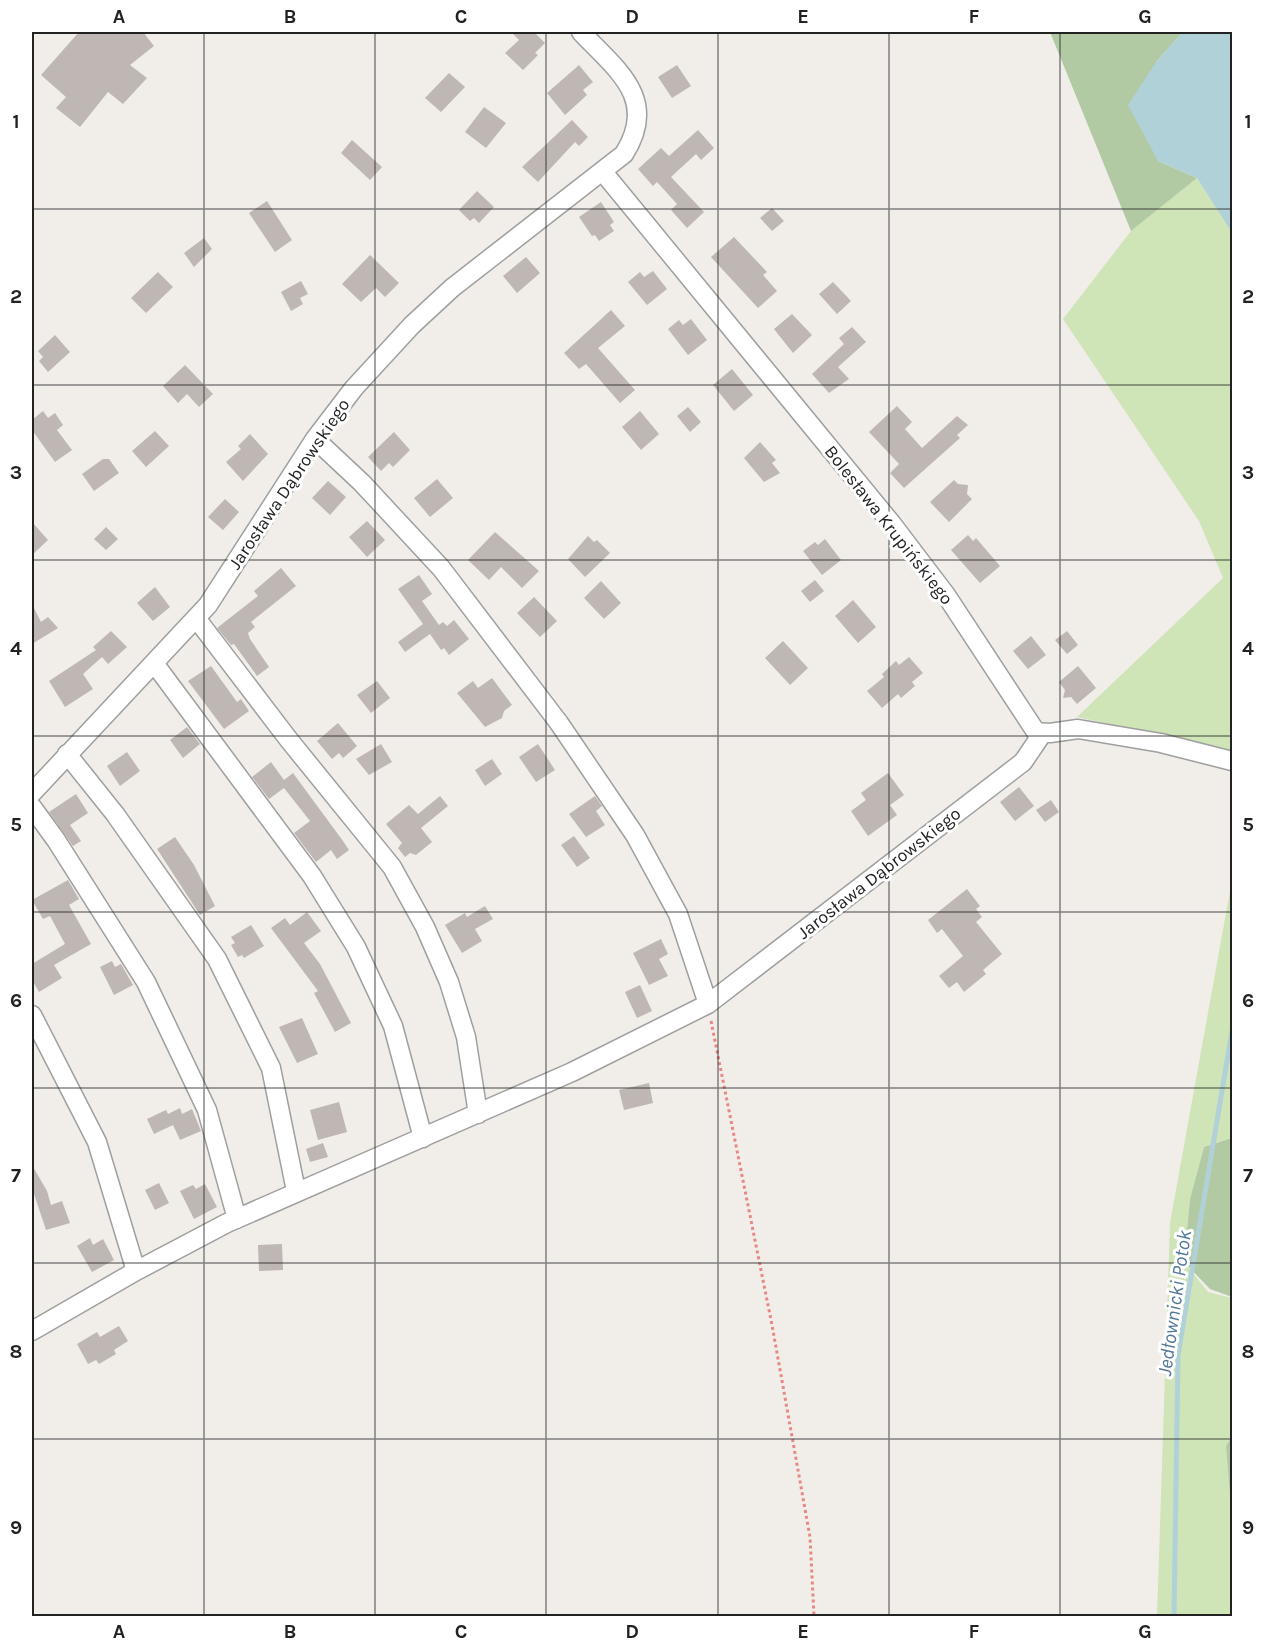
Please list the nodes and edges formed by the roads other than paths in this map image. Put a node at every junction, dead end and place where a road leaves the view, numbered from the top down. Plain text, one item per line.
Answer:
1 (581, 32) edge
2 (603, 172) junction
3 (315, 439) junction
4 (196, 618) junction
5 (154, 663) junction
6 (1042, 734) junction
7 (67, 754) junction
8 (1233, 761) edge
9 (32, 793) edge
10 (32, 807) edge
11 (708, 1004) junction
12 (32, 1015) edge
13 (478, 1114) junction
14 (423, 1138) junction
15 (296, 1191) junction
16 (237, 1219) junction
17 (136, 1271) junction
18 (32, 1331) edge

1 - 2 street, Jarosława Dąbrowskiego
2 - 3 street, Jarosława Dąbrowskiego
2 - 6 street, Bolesława Krupińskiego
3 - 4 street, Jarosława Dąbrowskiego
3 - 11 street
4 - 5 street, Jarosława Dąbrowskiego
4 - 13 street
5 - 7 street, Jarosława Dąbrowskiego
5 - 14 street
6 - 8 street
6 - 11 street, Jarosława Dąbrowskiego
7 - 9 street, Jarosława Dąbrowskiego
7 - 15 street
10 - 16 street
11 - 13 street, Jarosława Dąbrowskiego
12 - 17 street
13 - 14 street, Jarosława Dąbrowskiego
14 - 15 street, Jarosława Dąbrowskiego
15 - 16 street, Jarosława Dąbrowskiego
16 - 17 street, Jarosława Dąbrowskiego
17 - 18 street, Jarosława Dąbrowskiego

